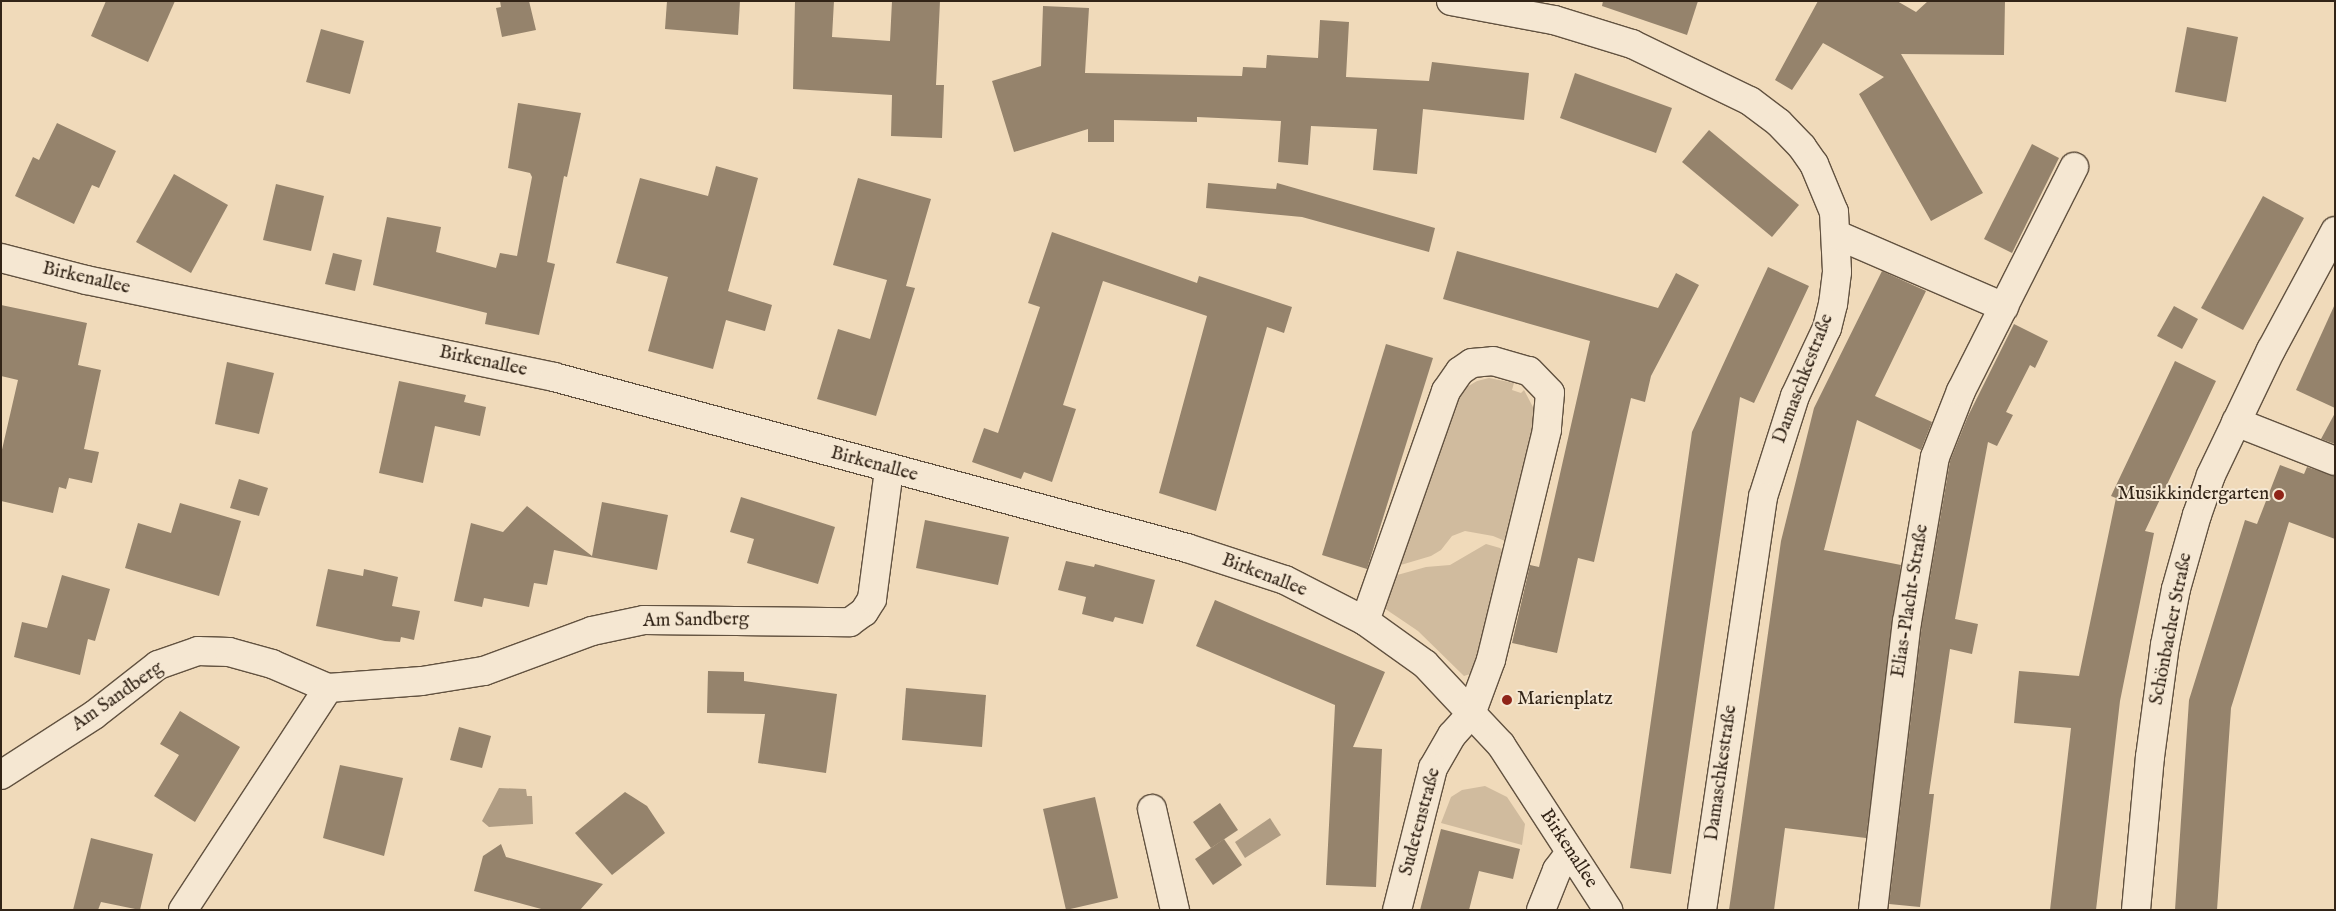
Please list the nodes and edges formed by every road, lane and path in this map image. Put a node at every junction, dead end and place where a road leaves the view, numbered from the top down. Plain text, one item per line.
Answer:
1 (1451, 1) edge
2 (2074, 167) dead end
3 (2335, 231) edge
4 (1837, 235) junction
5 (1, 258) edge
6 (2004, 307) junction
7 (2236, 422) junction
8 (2335, 461) edge
9 (888, 469) junction
10 (1365, 621) junction
11 (328, 688) junction
12 (1471, 714) junction
13 (1, 775) edge
14 (1152, 809) dead end
15 (1570, 853) junction
16 (183, 910) edge
17 (1175, 910) edge
18 (1397, 910) edge
19 (1540, 910) edge
20 (1608, 910) edge
21 (1702, 910) edge
22 (1873, 910) edge
23 (2136, 910) edge

1 - 4 street, Damaschkestraße
2 - 6 street, Elias-Placht-Straße
3 - 7 street, Schönbacher Straße
4 - 6 street
4 - 21 street, Damaschkestraße
5 - 9 street, Birkenallee
6 - 22 street, Elias-Placht-Straße
7 - 8 street
7 - 23 street, Schönbacher Straße
9 - 10 street, Birkenallee
9 - 11 street, Am Sandberg
10 - 12 street, Birkenallee
10 - 12 street
11 - 13 street, Am Sandberg
11 - 16 street
12 - 15 street, Birkenallee
12 - 18 street, Sudetenstraße
14 - 17 street
15 - 19 street
15 - 20 street, Birkenallee

